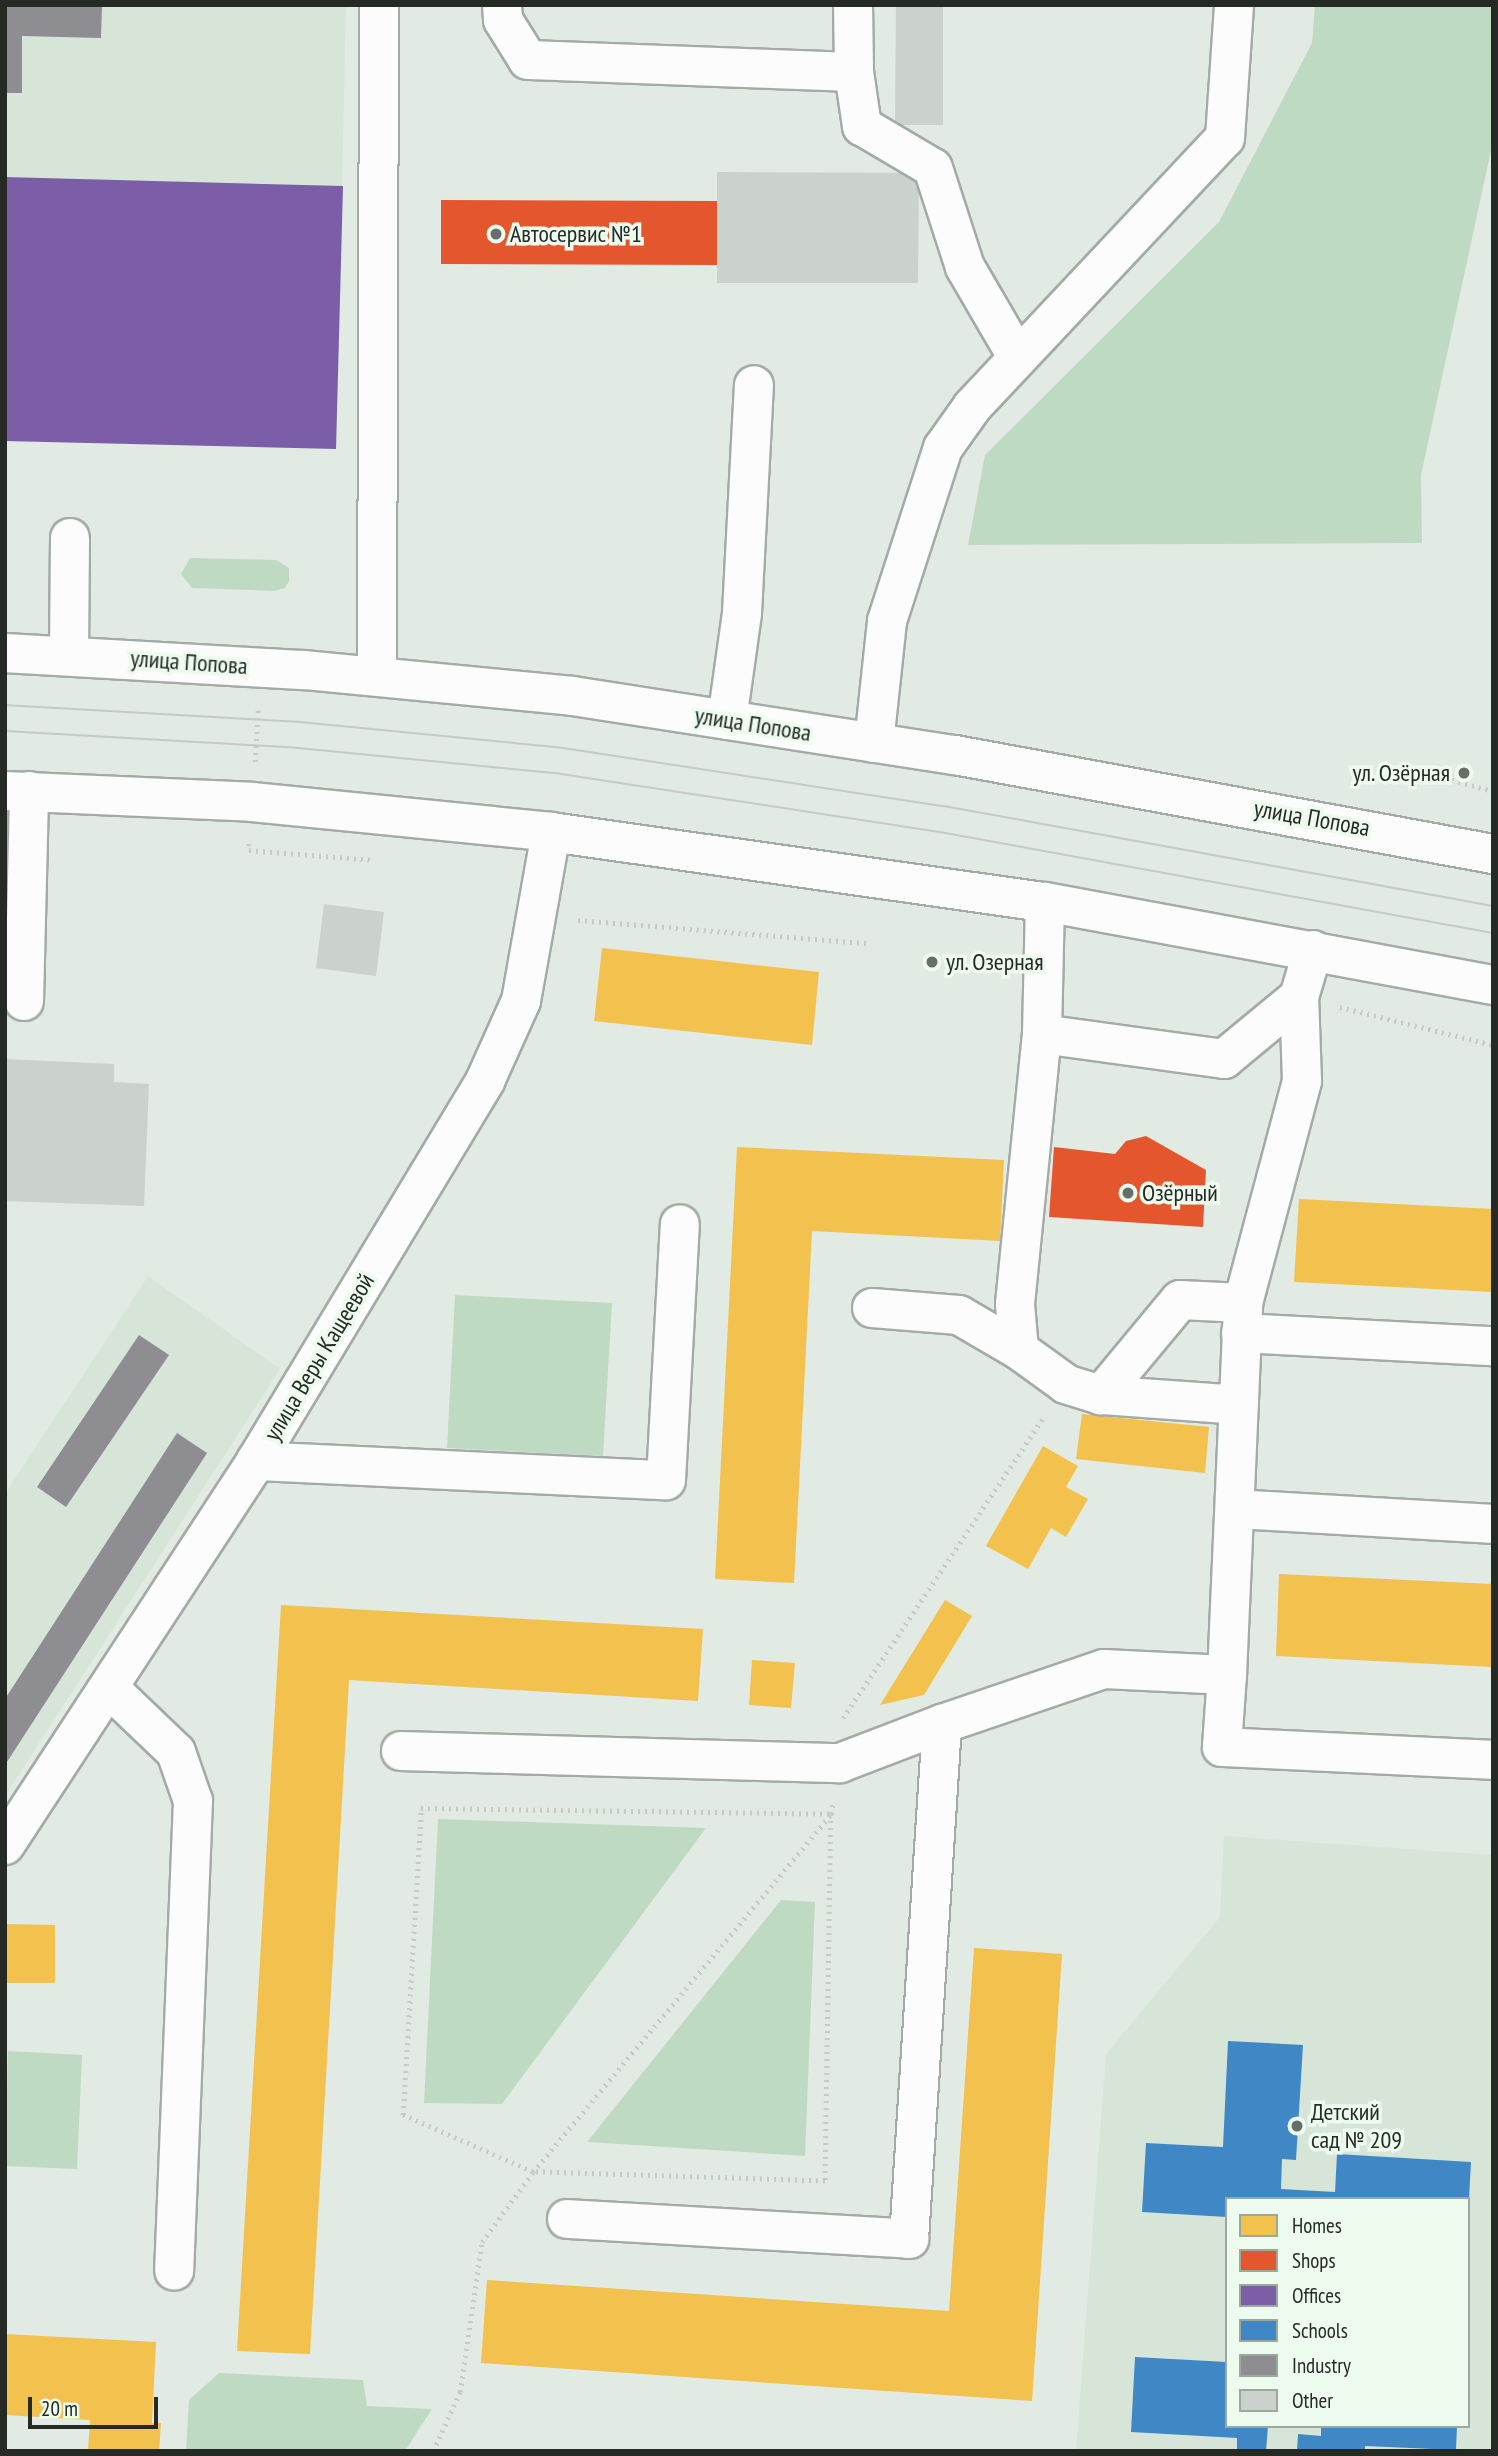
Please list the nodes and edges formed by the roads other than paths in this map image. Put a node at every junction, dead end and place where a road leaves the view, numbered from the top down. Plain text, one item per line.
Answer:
1 (379, 5) edge
2 (502, 5) edge
3 (853, 5) edge
4 (1234, 5) edge
5 (854, 72) junction
6 (1018, 358) junction
7 (754, 385) dead end
8 (70, 538) dead end
9 (5, 653) edge
10 (69, 653) junction
11 (377, 676) junction
12 (727, 720) junction
13 (874, 743) junction
14 (17, 791) edge
15 (551, 832) junction
16 (1493, 854) edge
17 (1045, 902) junction
18 (1312, 950) junction
19 (1493, 985) edge
20 (1299, 997) junction
21 (24, 1001) dead end
22 (1042, 1034) junction
23 (680, 1224) dead end
24 (872, 1308) dead end
25 (1242, 1318) junction
26 (1493, 1346) edge
27 (1019, 1350) junction
28 (1083, 1390) junction
29 (1240, 1405) junction
30 (256, 1461) junction
31 (1236, 1509) junction
32 (1493, 1524) edge
33 (1227, 1675) junction
34 (110, 1689) junction
35 (942, 1724) junction
36 (401, 1751) dead end
37 (1493, 1760) edge
38 (5, 1845) edge
39 (567, 2219) dead end
40 (174, 2271) dead end

1 - 11 main road
2 - 5 main road
3 - 5 main road
4 - 6 main road
5 - 6 main road
6 - 13 main road
7 - 12 main road
8 - 10 main road
9 - 10 main road, улица Попова
10 - 11 main road, улица Попова
11 - 12 main road, улица Попова
12 - 13 main road, улица Попова
13 - 16 main road, улица Попова
14 - 15 main road
14 - 21 main road
15 - 17 main road
15 - 30 main road, улица Веры Кащеевой
17 - 18 main road
17 - 22 main road
18 - 19 main road
18 - 20 main road
20 - 22 main road
20 - 25 main road
22 - 27 main road
23 - 30 main road
24 - 27 main road
25 - 26 main road
25 - 28 main road
25 - 29 main road
27 - 28 main road
28 - 29 main road
29 - 31 main road
30 - 34 main road, улица Веры Кащеевой
31 - 32 main road
31 - 33 main road
33 - 35 main road
33 - 37 main road
34 - 38 main road, улица Веры Кащеевой
34 - 40 main road
35 - 36 main road
35 - 39 main road

